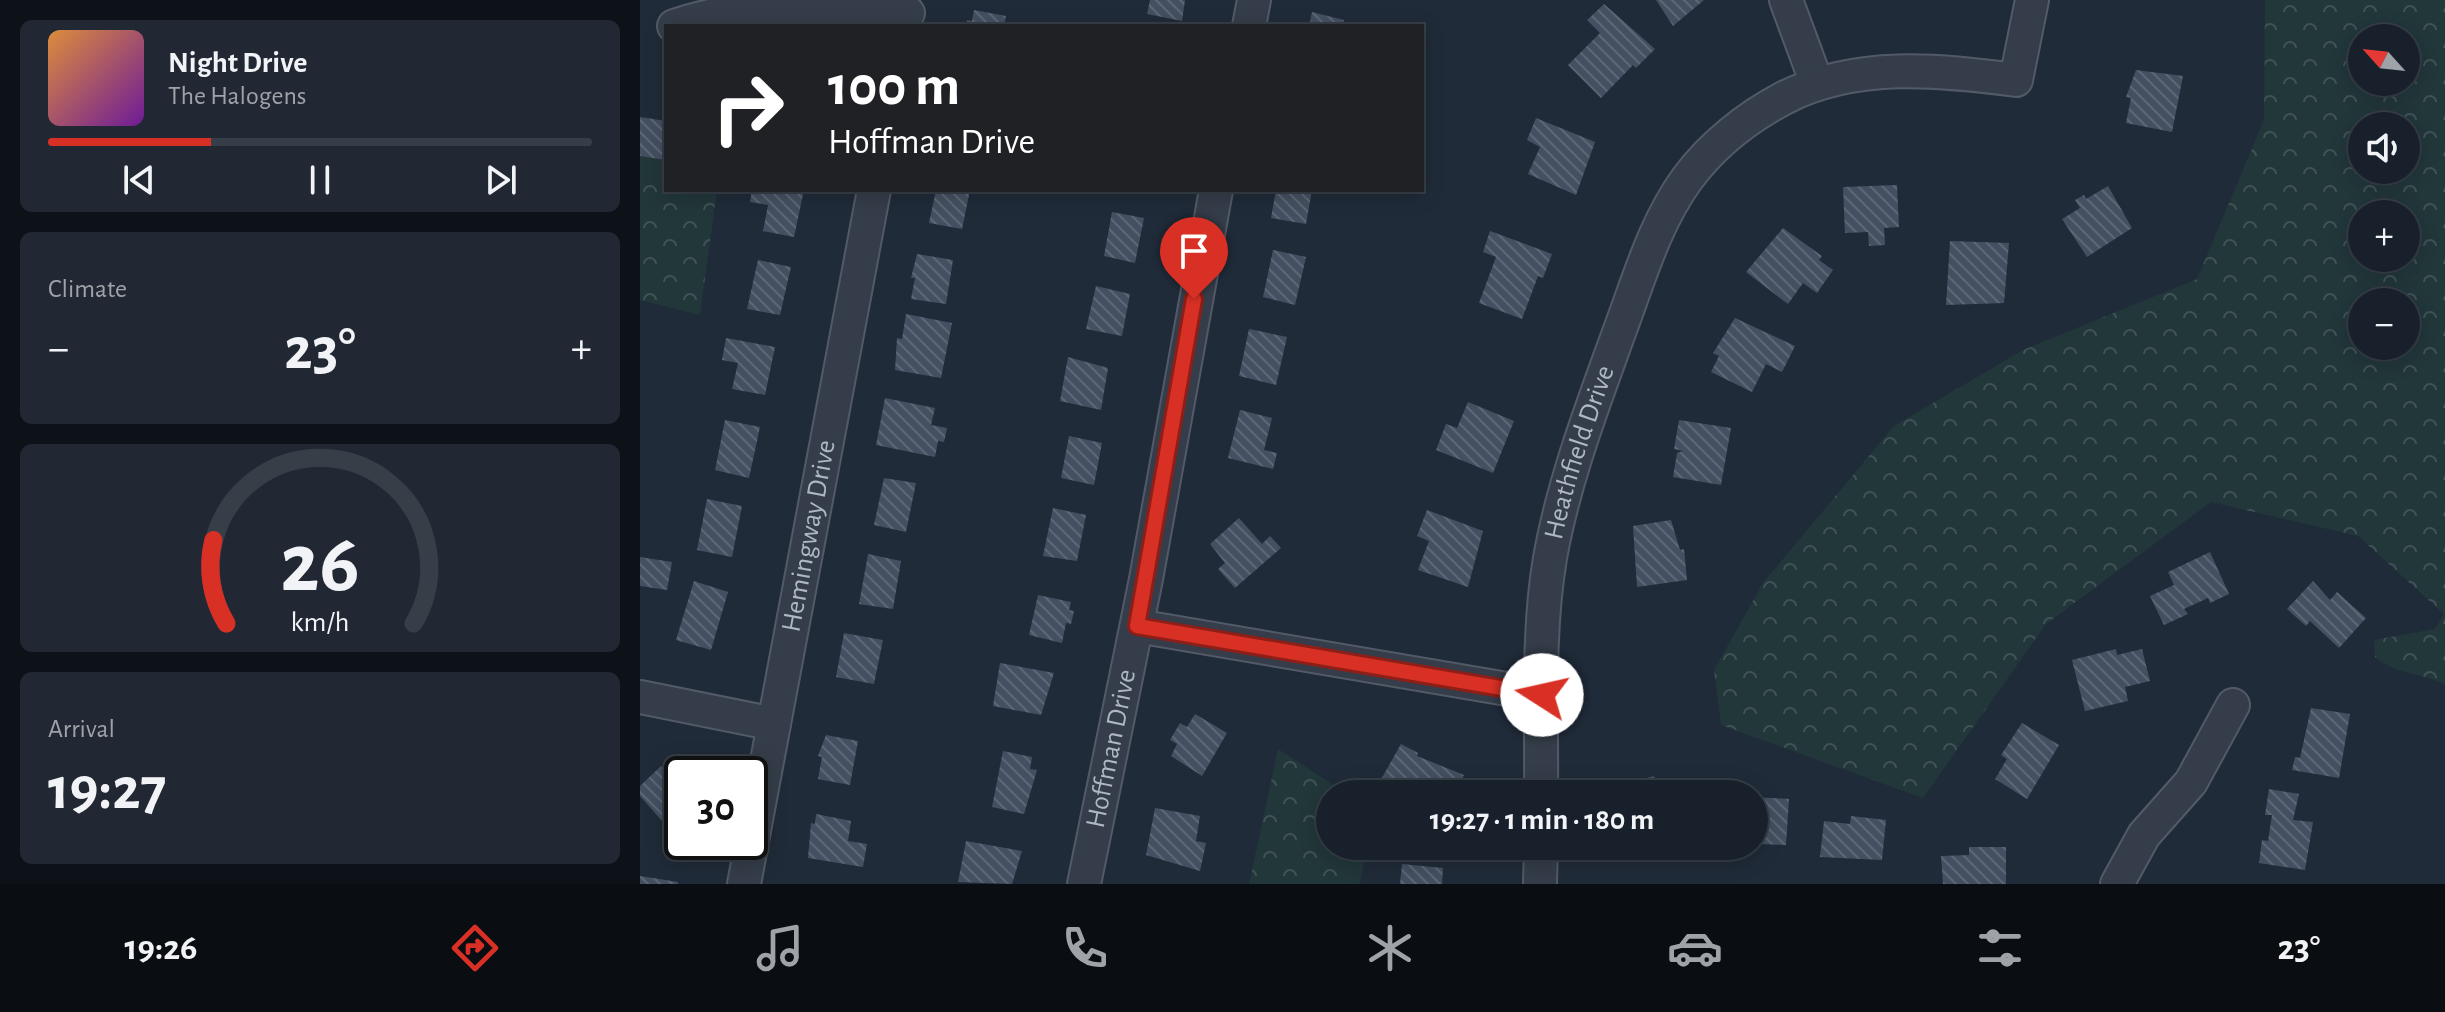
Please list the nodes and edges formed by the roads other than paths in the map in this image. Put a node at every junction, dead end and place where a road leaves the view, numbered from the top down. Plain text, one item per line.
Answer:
1 (1254, 0) edge
2 (1786, 0) edge
3 (2032, 0) edge
4 (908, 13) edge
5 (681, 24) edge
6 (1249, 24) edge
7 (1817, 84) junction
8 (874, 192) edge
9 (1216, 192) edge
10 (1137, 626) junction
11 (1542, 695) junction
12 (640, 697) edge
13 (2233, 705) dead end
14 (774, 724) junction
15 (1541, 780) edge
16 (1541, 860) edge
17 (744, 884) edge
18 (1084, 884) edge
19 (1540, 884) edge
20 (2117, 884) edge

1 - 6 street
2 - 7 street
3 - 7 street, Heathfield Drive
4 - 5 street
7 - 11 street, Heathfield Drive
8 - 14 street, Hemingway Drive
9 - 10 street, Hoffman Drive
10 - 11 street
10 - 18 street, Hoffman Drive
11 - 15 street, Heathfield Drive
12 - 14 street
13 - 20 street
14 - 17 street, Hemingway Drive
16 - 19 street

